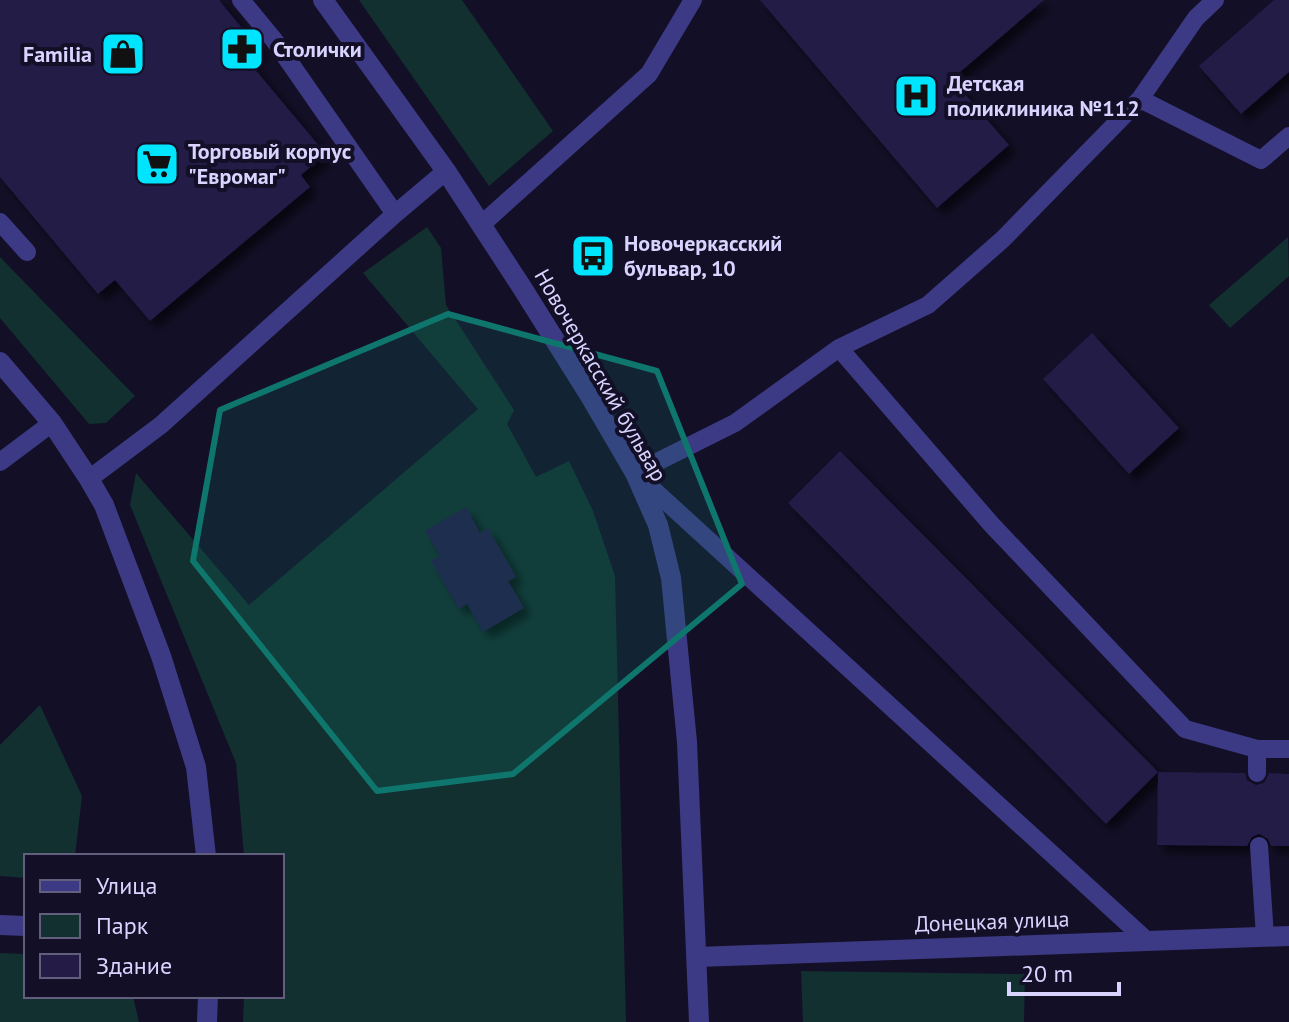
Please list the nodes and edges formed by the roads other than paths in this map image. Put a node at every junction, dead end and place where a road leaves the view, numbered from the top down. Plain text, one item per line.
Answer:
1 (241, 0) edge
2 (323, 0) edge
3 (693, 0) edge
4 (1215, 0) edge
5 (1140, 99) junction
6 (1289, 136) edge
7 (446, 171) junction
8 (395, 214) junction
9 (0, 222) edge
10 (481, 225) junction
11 (27, 252) dead end
12 (839, 348) junction
13 (0, 362) edge
14 (52, 423) junction
15 (0, 462) edge
16 (635, 473) junction
17 (89, 479) junction
18 (1257, 749) junction
19 (1289, 749) edge
20 (1257, 773) dead end
21 (1259, 846) dead end
22 (206, 854) edge
23 (0, 925) edge
24 (24, 926) edge
25 (1289, 936) edge
26 (1265, 937) junction
27 (1145, 939) junction
28 (697, 957) junction
29 (208, 998) edge
30 (207, 1022) edge
31 (699, 1022) edge

1 - 8 lane
2 - 7 street, Новочеркасский бульвар
3 - 10 lane
4 - 5 lane
5 - 6 lane
5 - 12 lane
7 - 8 lane
7 - 10 street, Новочеркасский бульвар
8 - 17 lane
9 - 11 lane
10 - 16 street, Новочеркасский бульвар
12 - 16 lane
12 - 18 lane
13 - 14 street
14 - 15 lane
14 - 17 street
16 - 27 lane
16 - 28 street, Новочеркасский бульвар
17 - 22 street
18 - 19 lane
18 - 20 lane
21 - 26 lane
23 - 24 street
25 - 26 street, Донецкая улица
26 - 27 street, Донецкая улица
27 - 28 street, Донецкая улица
28 - 31 street, Новочеркасский бульвар
29 - 30 street

